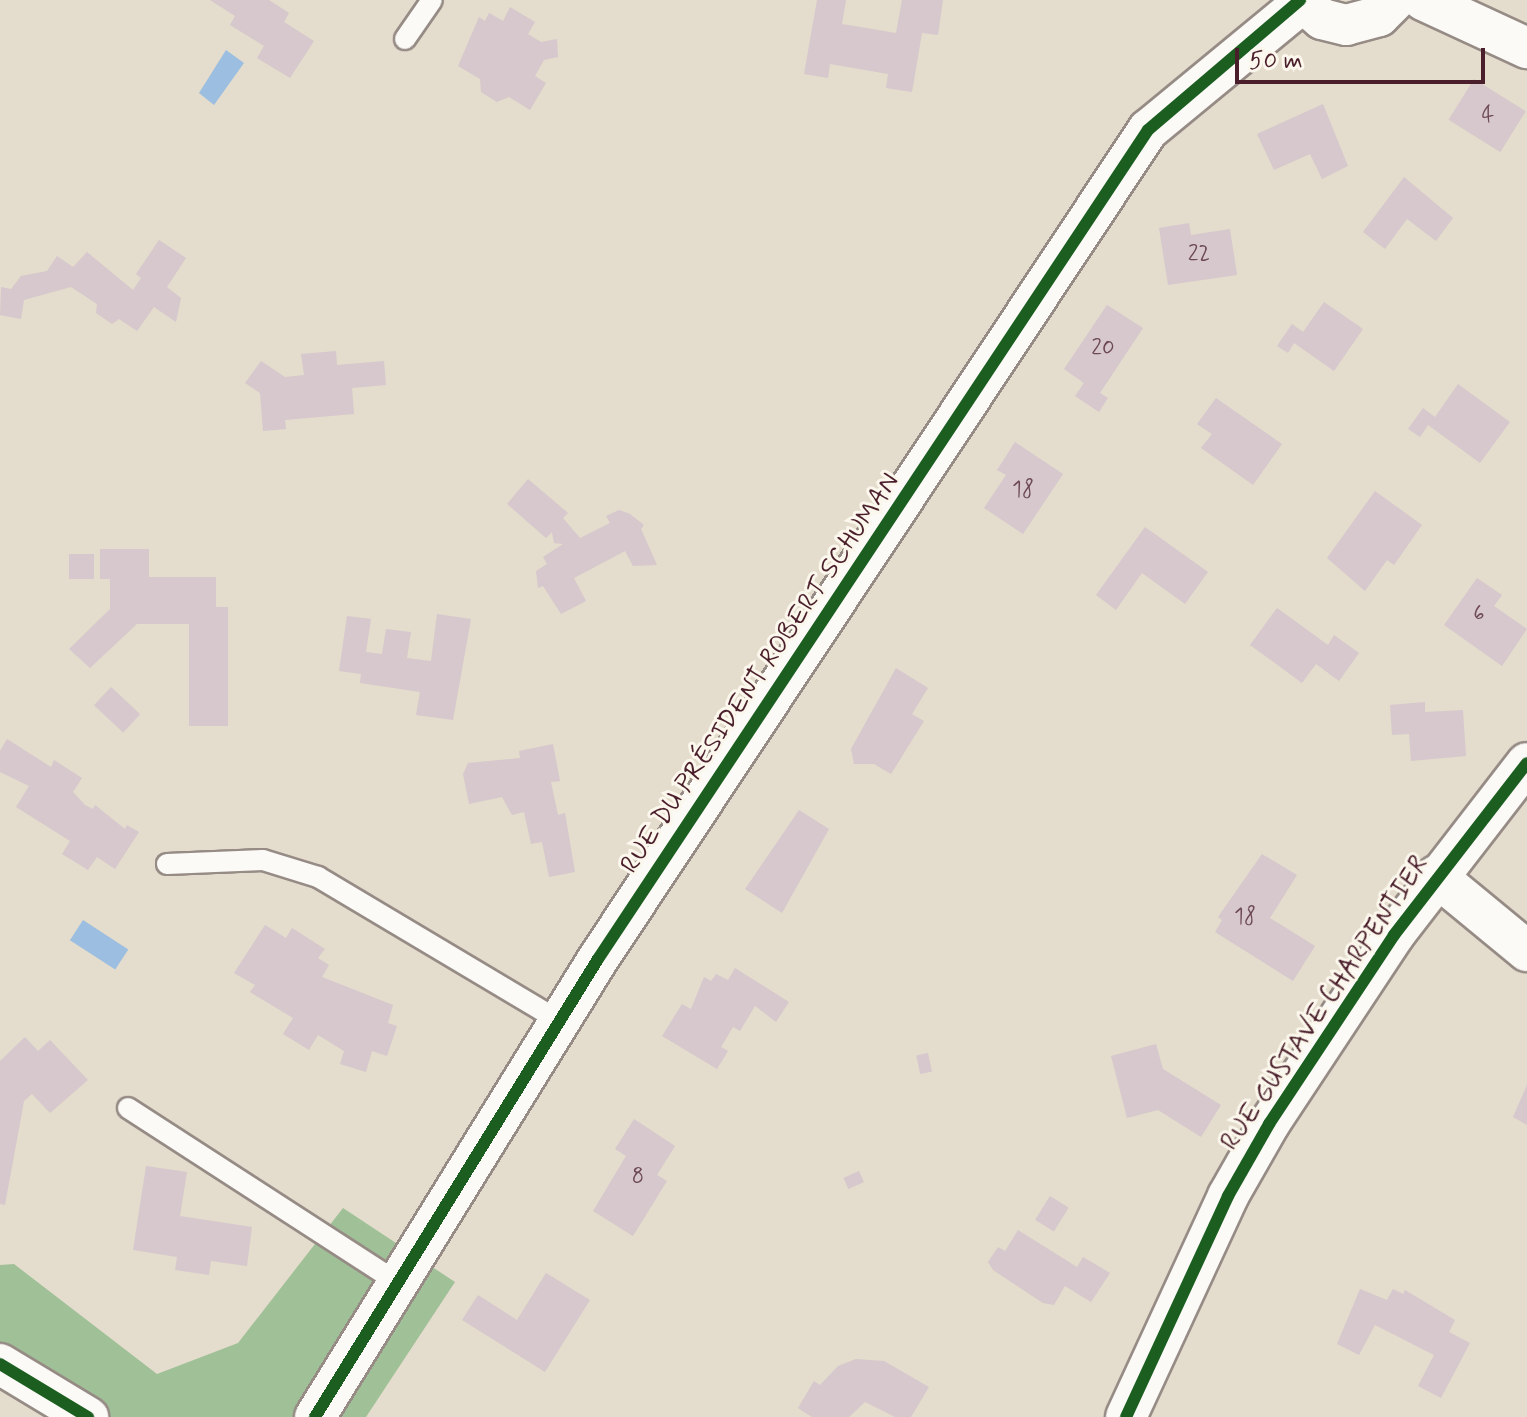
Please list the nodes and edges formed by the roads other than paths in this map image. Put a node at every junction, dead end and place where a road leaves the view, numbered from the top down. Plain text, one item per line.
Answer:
1 (432, 0) edge
2 (1395, 0) edge
3 (1423, 0) edge
4 (1301, 2) edge
5 (405, 39) dead end
6 (1527, 48) edge
7 (1527, 763) edge
8 (167, 864) dead end
9 (1436, 876) junction
10 (1527, 951) edge
11 (560, 1021) junction
12 (128, 1108) dead end
13 (398, 1283) junction
14 (0, 1364) edge
15 (88, 1417) edge
16 (315, 1417) edge
17 (1126, 1417) edge

1 - 5 lane
2 - 4 street
3 - 6 street
4 - 11 street, RUE DU PRÉSIDENT ROBERT SCHUMAN
7 - 9 street, RUE GUSTAVE CHARPENTIER
8 - 11 lane
9 - 10 street
9 - 17 street, RUE GUSTAVE CHARPENTIER
11 - 13 street, RUE DU PRÉSIDENT ROBERT SCHUMAN
12 - 13 lane
13 - 16 street, RUE DU PRÉSIDENT ROBERT SCHUMAN
14 - 15 street

